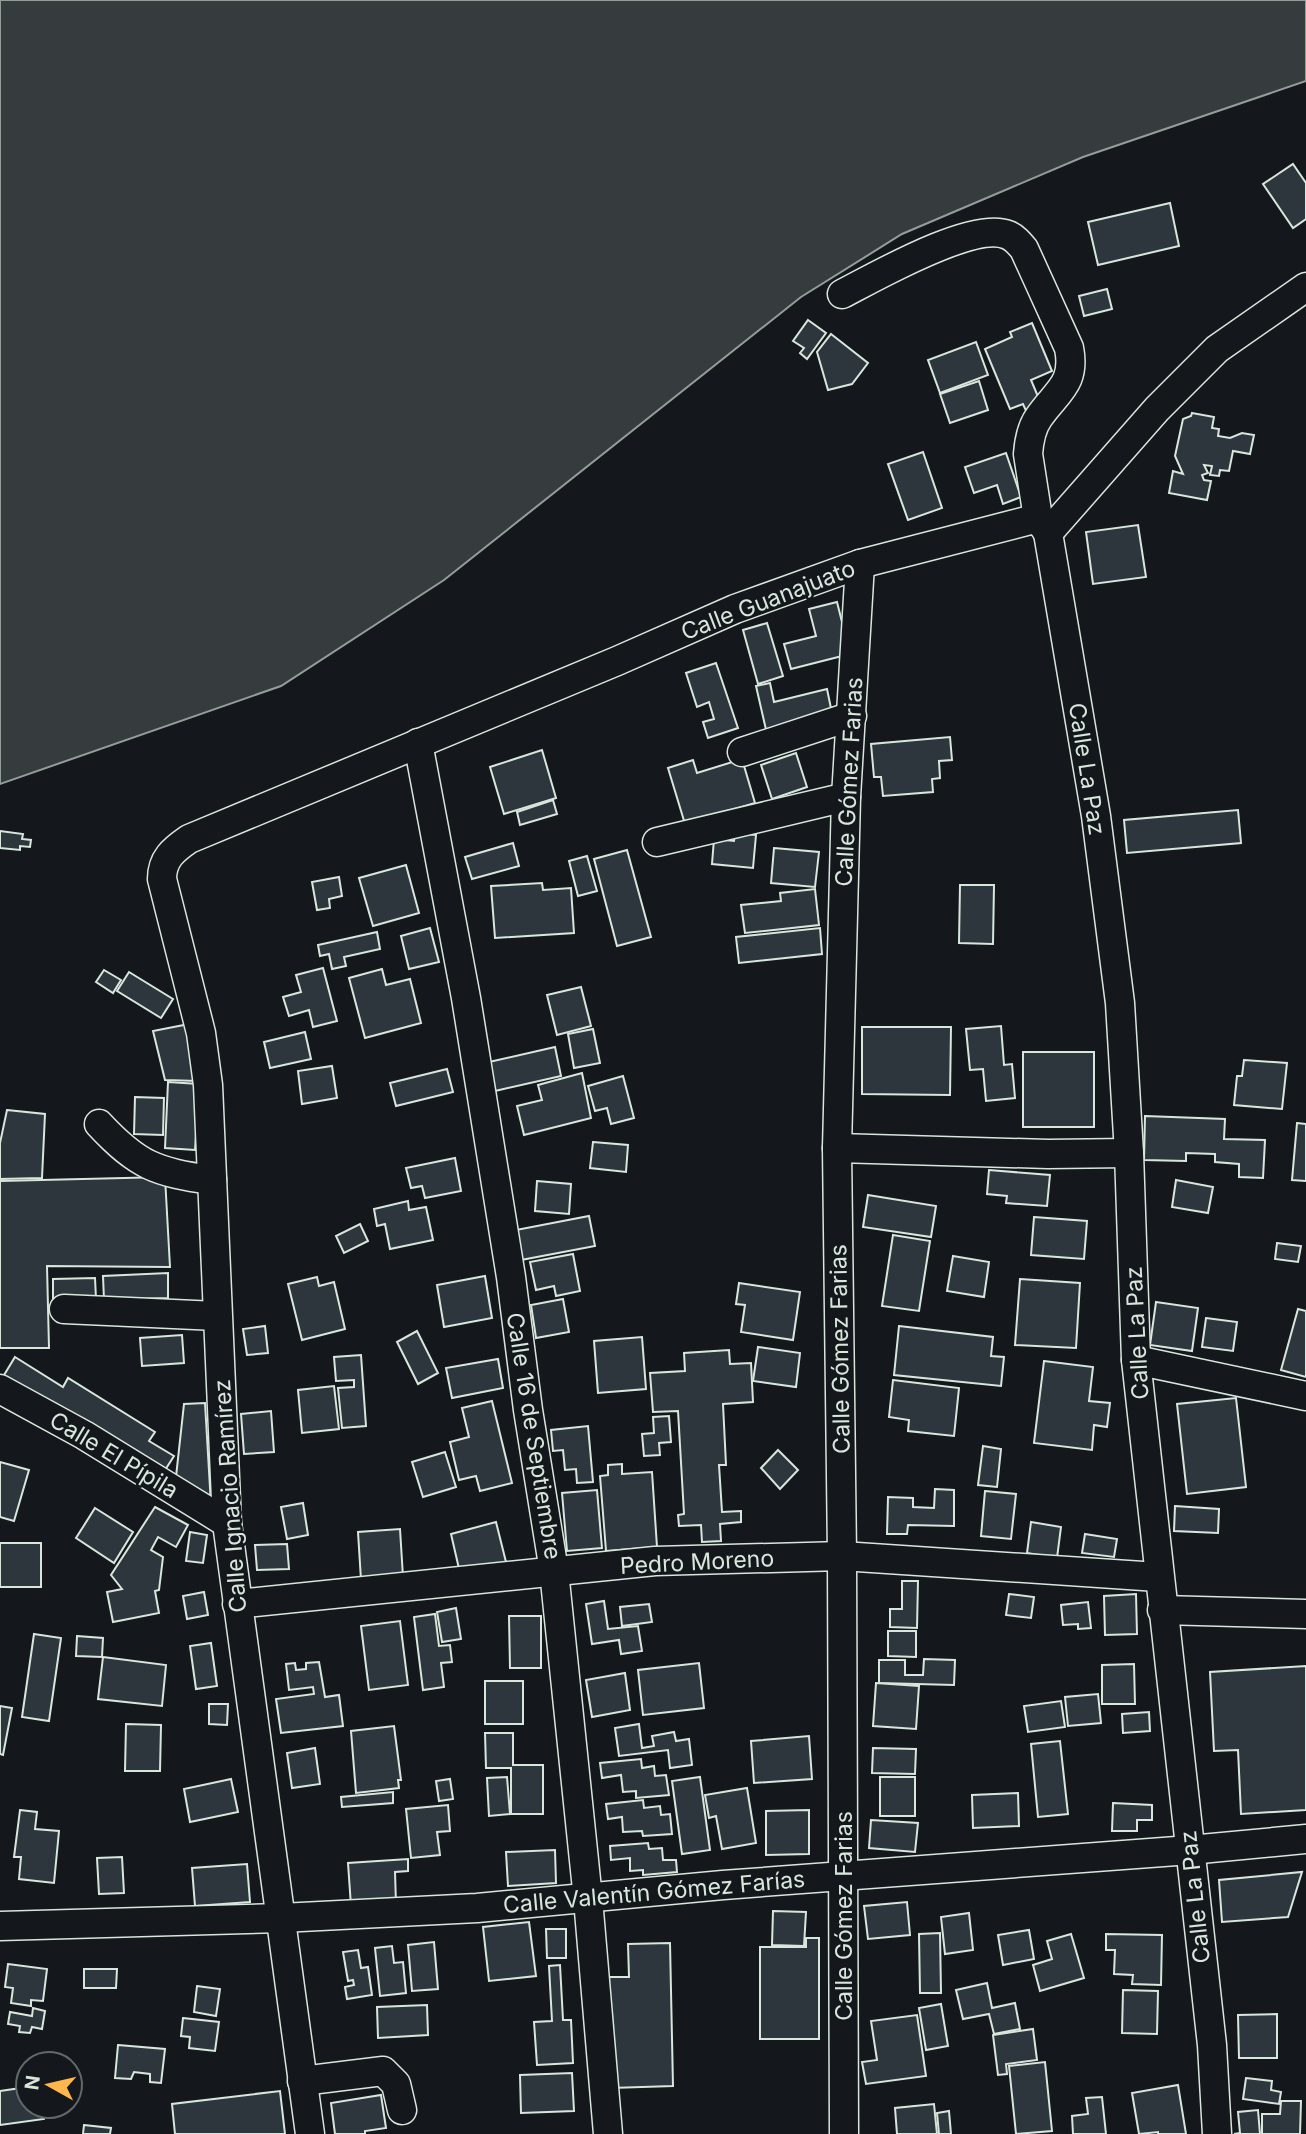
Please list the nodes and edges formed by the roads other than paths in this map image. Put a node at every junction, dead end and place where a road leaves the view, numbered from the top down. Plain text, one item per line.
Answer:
1 (1306, 286) edge
2 (842, 294) dead end
3 (1043, 526) junction
4 (860, 564) junction
5 (852, 716) junction
6 (418, 743) junction
7 (742, 752) dead end
8 (846, 797) junction
9 (657, 842) dead end
10 (165, 860) joint
11 (99, 1124) dead end
12 (837, 1148) junction
13 (1129, 1153) junction
14 (212, 1180) junction
15 (64, 1308) dead end
16 (217, 1316) junction
17 (1136, 1360) junction
18 (0, 1389) edge
19 (1306, 1396) edge
20 (227, 1523) junction
21 (842, 1556) junction
22 (554, 1571) junction
23 (1158, 1577) junction
24 (237, 1604) junction
25 (1162, 1610) junction
26 (1306, 1614) edge
27 (1306, 1839) edge
28 (1190, 1850) junction
29 (844, 1876) junction
30 (588, 1899) junction
31 (281, 1918) junction
32 (0, 1926) edge
33 (302, 2081) junction
34 (402, 2110) dead end
35 (310, 2134) edge
36 (608, 2134) edge
37 (844, 2134) edge
38 (1217, 2134) edge

1 - 3 street
2 - 3 street, Calle La Paz
3 - 4 street, Calle Guanajuato
3 - 13 street, Calle La Paz
4 - 5 street, Calle Gómez Farias
4 - 6 street, Calle Guanajuato
5 - 7 street
5 - 8 street, Calle Gómez Farias
6 - 10 street, Calle Guanajuato
6 - 22 street, Calle 16 de Septiembre
8 - 9 street
8 - 12 street, Calle Gómez Farias
10 - 14 street, Calle Ignacio Ramírez
11 - 14 street
12 - 13 street
12 - 21 street, Calle Gómez Farias
13 - 17 street, Calle La Paz
14 - 16 street, Calle Ignacio Ramírez
15 - 16 street
16 - 20 street, Calle Ignacio Ramírez
17 - 19 street
17 - 23 street, Calle La Paz
18 - 20 street, Calle El Pípila
20 - 24 street, Calle Ignacio Ramírez
21 - 22 street, Pedro Moreno
21 - 23 street, Pedro Moreno
21 - 29 street, Calle Gómez Farias
22 - 24 street, Pedro Moreno
22 - 30 street, Calle 16 de Septiembre
23 - 25 street, Calle La Paz
24 - 31 street, Calle Ignacio Ramírez
25 - 26 street
25 - 28 street, Calle La Paz
27 - 28 street, Calle Valentín Gómez Farías
28 - 29 street, Calle Valentín Gómez Farías
28 - 38 street, Calle La Paz
29 - 30 street, Calle Valentín Gómez Farías
29 - 37 street, Calle Gómez Farias
30 - 31 street, Calle Valentín Gómez Farías
30 - 36 street, Calle 16 de Septiembre
31 - 32 street, Calle Valentín Gómez Farías
31 - 33 street, Calle Ignacio Ramírez
33 - 34 street
33 - 35 street, Calle Ignacio Ramírez

